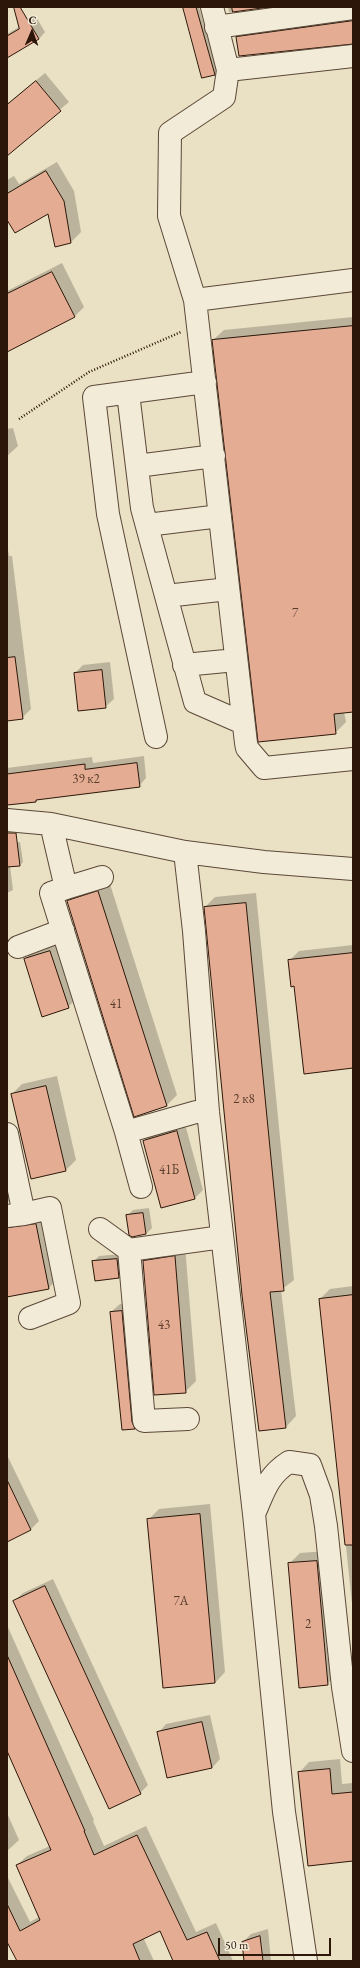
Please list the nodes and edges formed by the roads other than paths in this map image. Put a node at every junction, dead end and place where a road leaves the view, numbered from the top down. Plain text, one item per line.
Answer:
1 (353, 8) edge
2 (214, 17) edge
3 (353, 56) edge
4 (228, 70) junction
5 (353, 280) edge
6 (195, 300) junction
7 (206, 382) junction
8 (128, 393) junction
9 (214, 456) junction
10 (137, 466) junction
11 (220, 516) junction
12 (147, 525) junction
13 (228, 589) junction
14 (166, 596) junction
15 (236, 660) junction
16 (184, 665) junction
17 (243, 723) junction
18 (156, 737) dead end
19 (353, 759) edge
20 (7, 820) edge
21 (51, 824) junction
22 (185, 852) junction
23 (353, 869) edge
24 (102, 877) dead end
25 (66, 888) junction
26 (63, 930) junction
27 (18, 947) dead end
28 (208, 1112) junction
29 (126, 1132) junction
30 (7, 1134) edge
31 (141, 1188) dead end
32 (16, 1215) edge
33 (100, 1229) dead end
34 (222, 1237) junction
35 (129, 1250) junction
36 (30, 1318) dead end
37 (188, 1418) dead end
38 (254, 1514) junction
39 (348, 1687) edge
40 (353, 1751) edge
41 (306, 1961) edge

1 - 2 lane
2 - 4 lane
3 - 4 lane
4 - 6 lane
5 - 6 lane
6 - 7 lane
7 - 8 lane
7 - 9 lane
8 - 10 lane
8 - 18 lane
9 - 10 lane
9 - 11 lane
10 - 12 lane
11 - 12 lane
11 - 13 lane
12 - 14 lane
13 - 14 lane
13 - 15 lane
14 - 16 lane
15 - 16 lane
15 - 17 lane
16 - 17 lane
17 - 19 lane
20 - 21 lane
21 - 22 lane
21 - 25 lane
22 - 23 lane
22 - 28 lane
24 - 25 lane
25 - 26 lane
26 - 27 lane
26 - 29 lane
28 - 29 lane
28 - 34 lane
29 - 31 lane
30 - 32 lane
32 - 36 lane
33 - 35 lane
34 - 35 lane
34 - 38 lane
35 - 37 lane
38 - 39 lane
38 - 41 lane
39 - 40 lane

